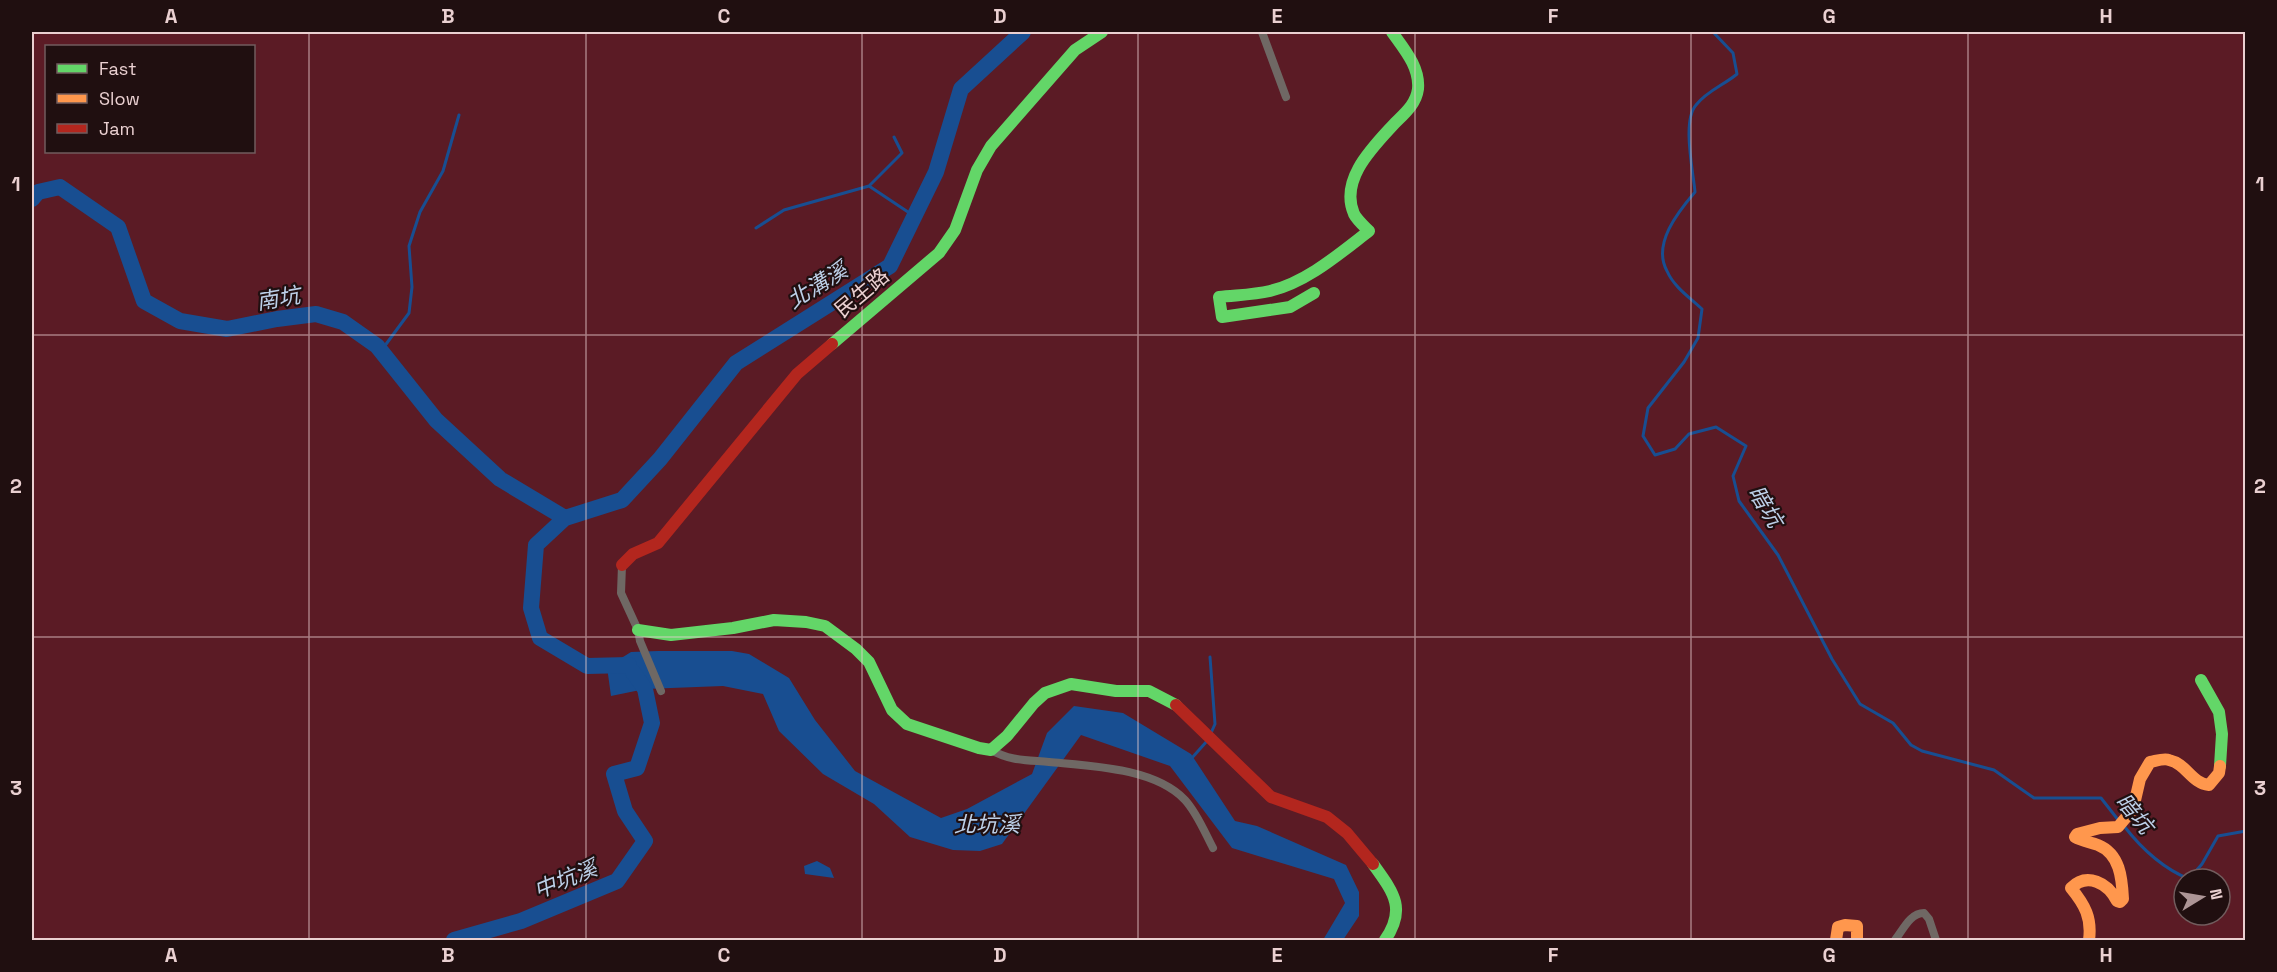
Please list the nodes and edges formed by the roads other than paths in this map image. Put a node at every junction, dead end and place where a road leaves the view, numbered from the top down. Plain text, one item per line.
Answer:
1 (1102, 32) edge
2 (1262, 32) edge
3 (1392, 32) edge
4 (1286, 97) dead end
5 (1314, 293) dead end
6 (622, 565) joint
7 (639, 635) junction
8 (2201, 680) dead end
9 (661, 691) dead end
10 (991, 750) junction
11 (1213, 848) dead end
12 (1385, 940) edge
13 (1836, 940) edge
14 (1857, 940) edge
15 (1895, 940) edge
16 (1936, 940) edge
17 (2089, 940) edge

1 - 6 street, 民生路
2 - 4 street
3 - 5 street
6 - 7 street
7 - 9 street
7 - 10 street
8 - 17 street
10 - 11 street
10 - 12 street
13 - 14 street
15 - 16 street

